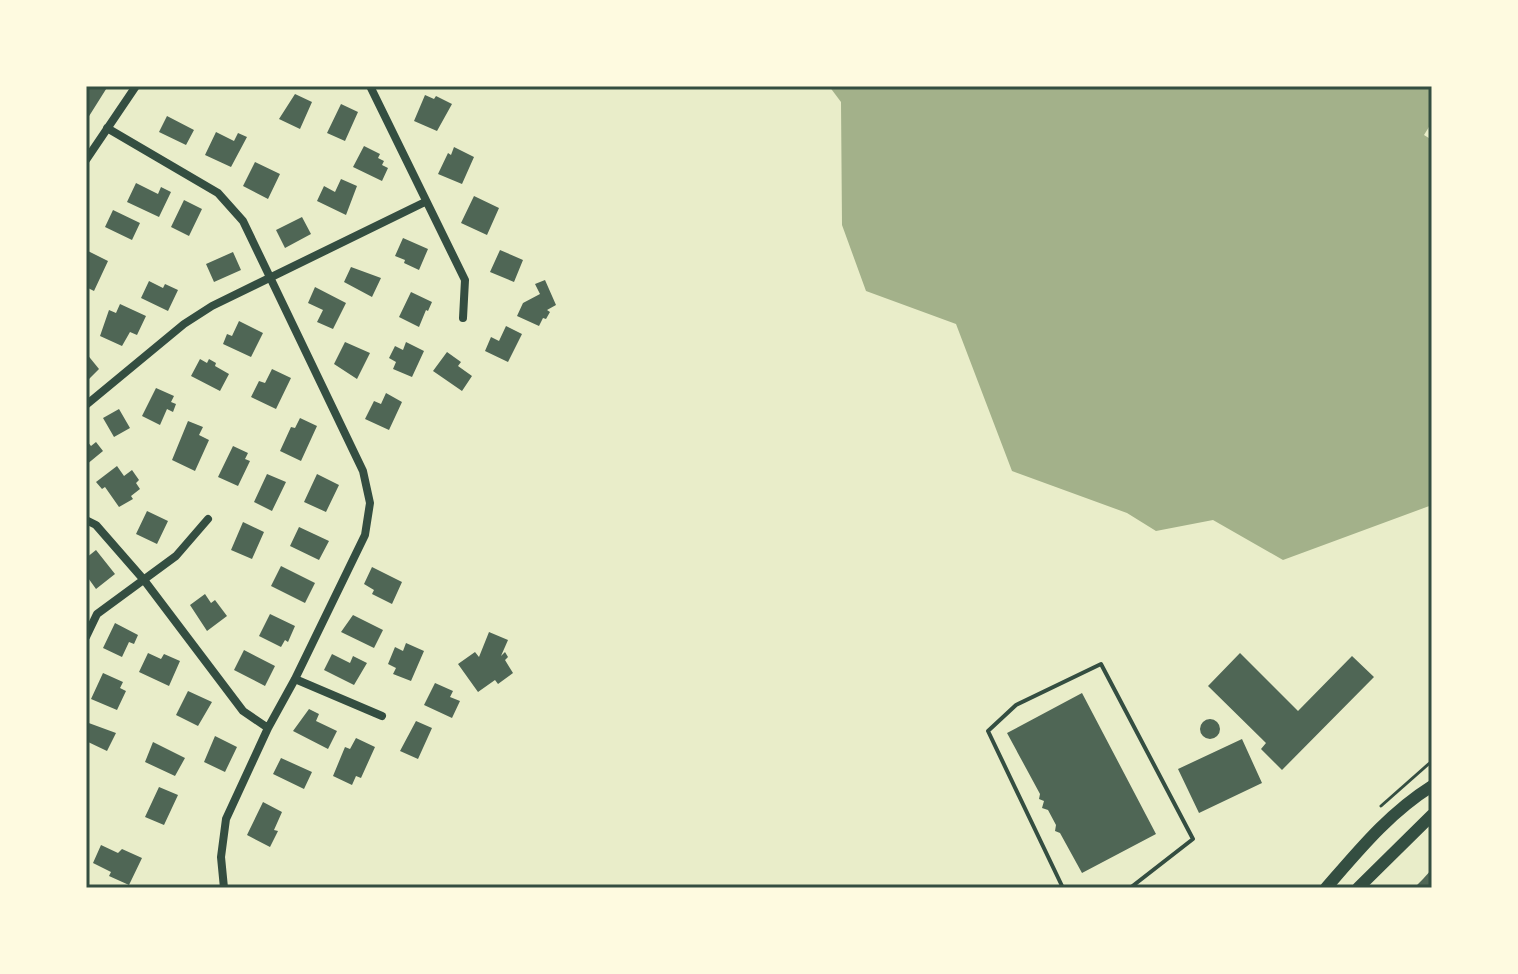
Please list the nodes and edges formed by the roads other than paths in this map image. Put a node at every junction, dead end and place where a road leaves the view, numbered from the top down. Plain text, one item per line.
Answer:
1 (136, 86) edge
2 (370, 86) edge
3 (107, 128) junction
4 (86, 160) edge
5 (425, 202) junction
6 (270, 276) junction
7 (463, 318) dead end
8 (86, 405) edge
9 (208, 519) dead end
10 (86, 520) edge
11 (144, 580) junction
12 (86, 637) edge
13 (295, 679) junction
14 (382, 716) dead end
15 (268, 728) junction
16 (1432, 786) edge
17 (1432, 815) edge
18 (1345, 865) junction
19 (1360, 885) edge
20 (224, 888) edge
21 (1063, 888) edge
22 (1130, 888) edge
23 (1326, 888) edge

1 - 3 street
2 - 5 street
3 - 4 street
3 - 6 street
5 - 6 street
5 - 7 street
6 - 8 street
6 - 13 street
9 - 11 street
10 - 11 street
11 - 12 street
11 - 15 street
13 - 14 street
13 - 15 street
15 - 20 street
16 - 18 main road
17 - 19 main road
18 - 19 main road
18 - 23 main road
21 - 22 lane

